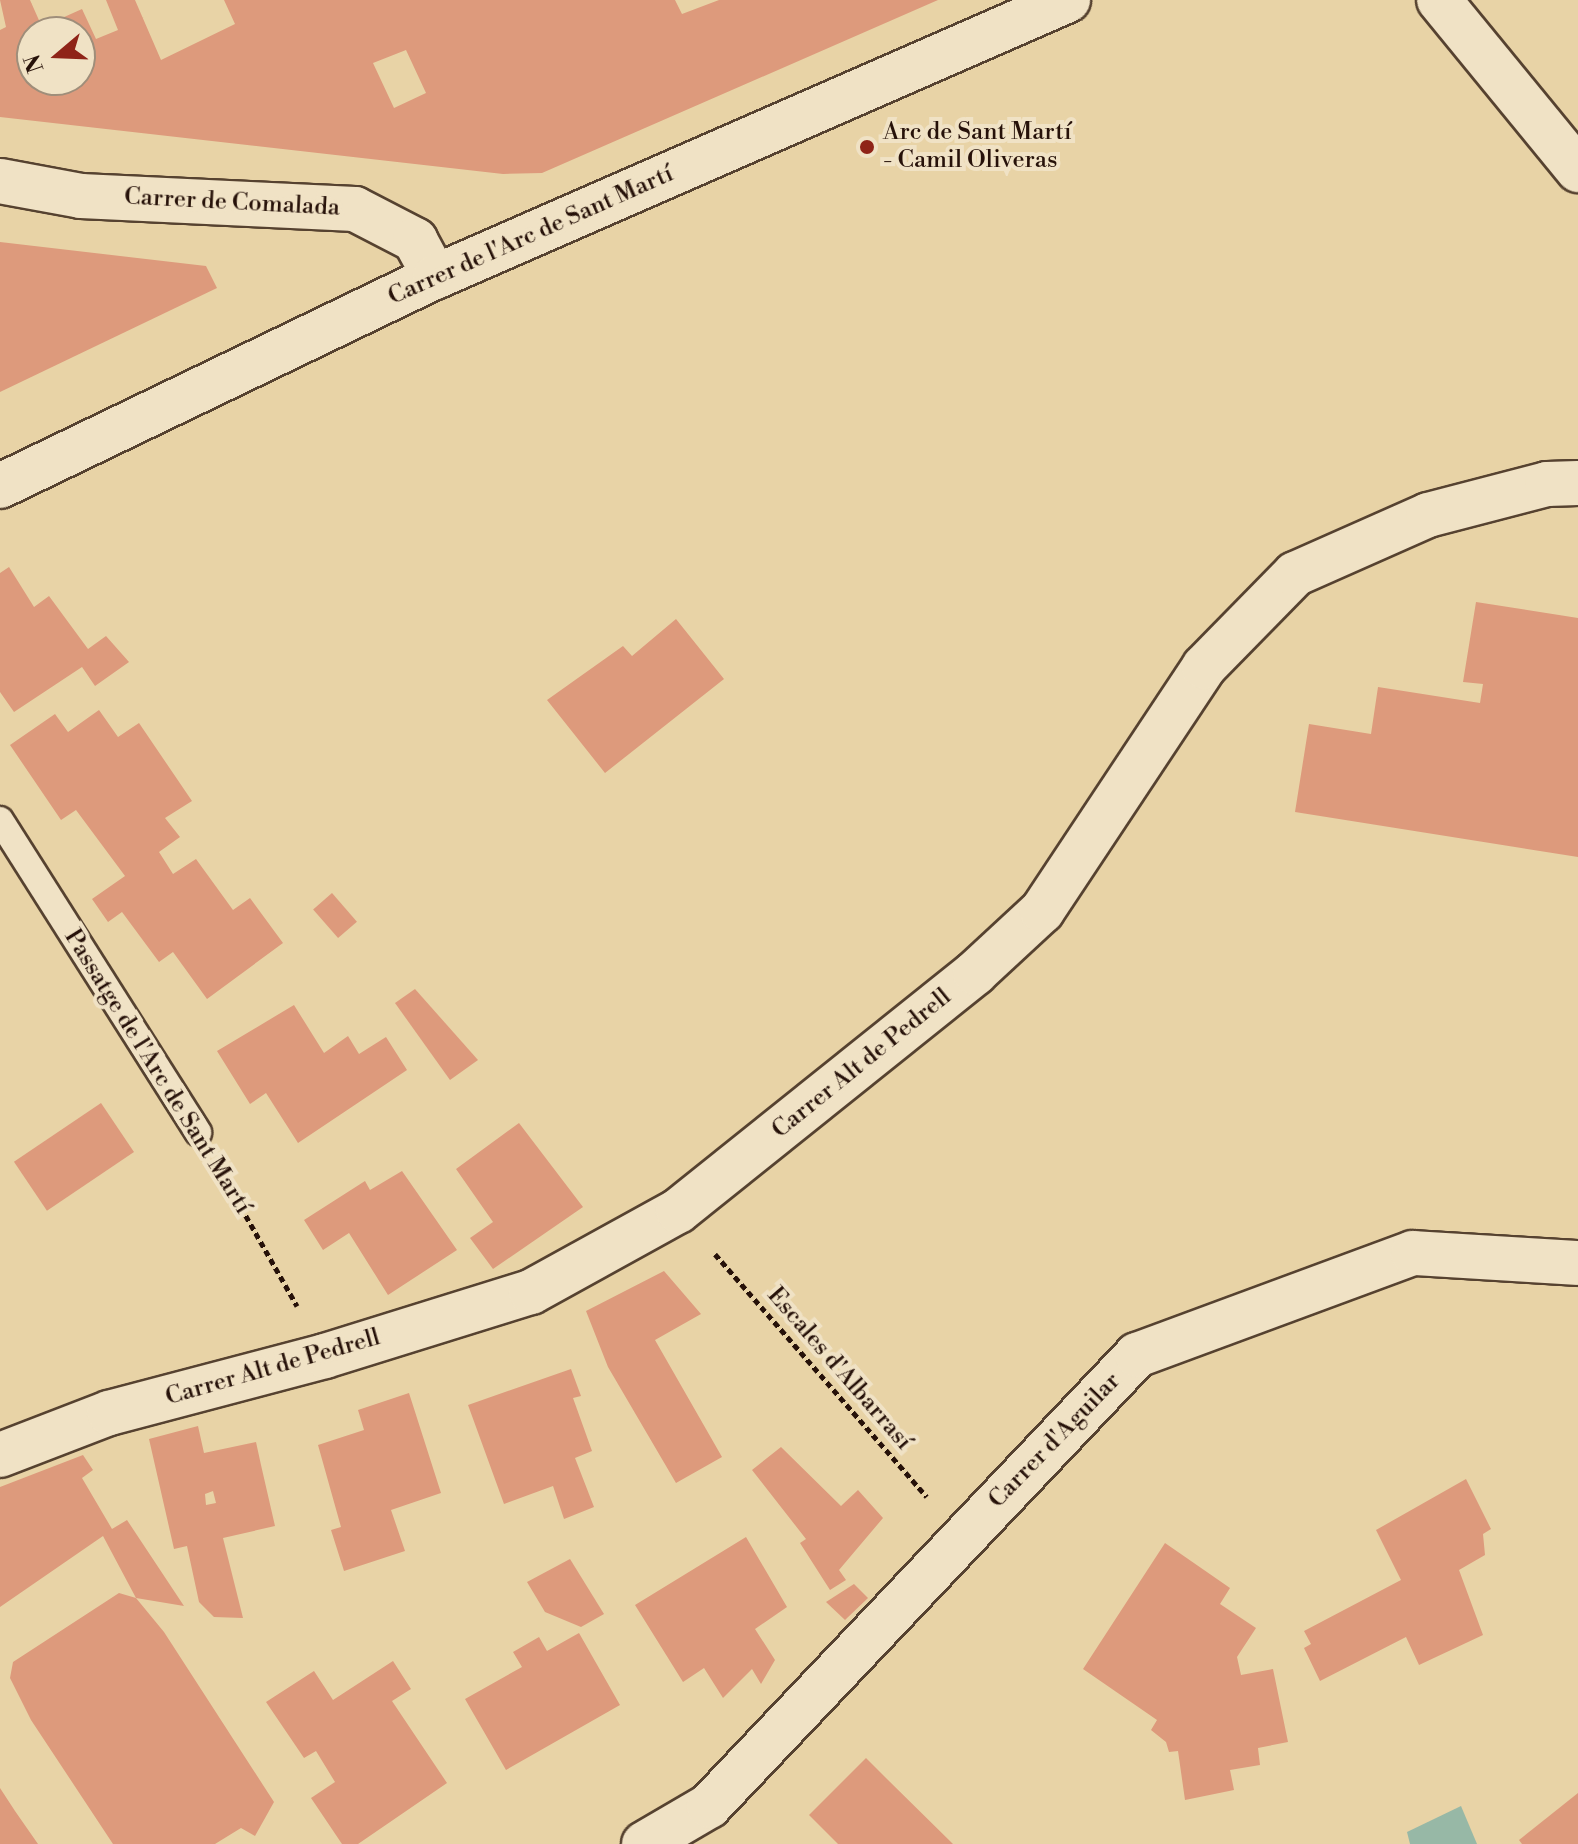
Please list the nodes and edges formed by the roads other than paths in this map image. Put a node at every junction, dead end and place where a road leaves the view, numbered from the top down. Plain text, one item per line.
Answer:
1 (1068, 0) edge
2 (1439, 0) edge
3 (1578, 170) edge
4 (0, 181) edge
5 (435, 277) junction
6 (1578, 483) edge
7 (0, 486) edge
8 (0, 820) edge
9 (198, 1132) road end
10 (1578, 1263) edge
11 (0, 1455) edge
12 (644, 1844) edge

1 - 5 street, Carrer de l'Arc de Sant Martí
2 - 3 street
4 - 5 street, Carrer de Comalada
5 - 7 street, Carrer de l'Arc de Sant Martí
6 - 11 street, Carrer Alt de Pedrell
8 - 9 lane, Passatge de l'Arc de Sant Martí
10 - 12 street, Carrer d'Aguilar

